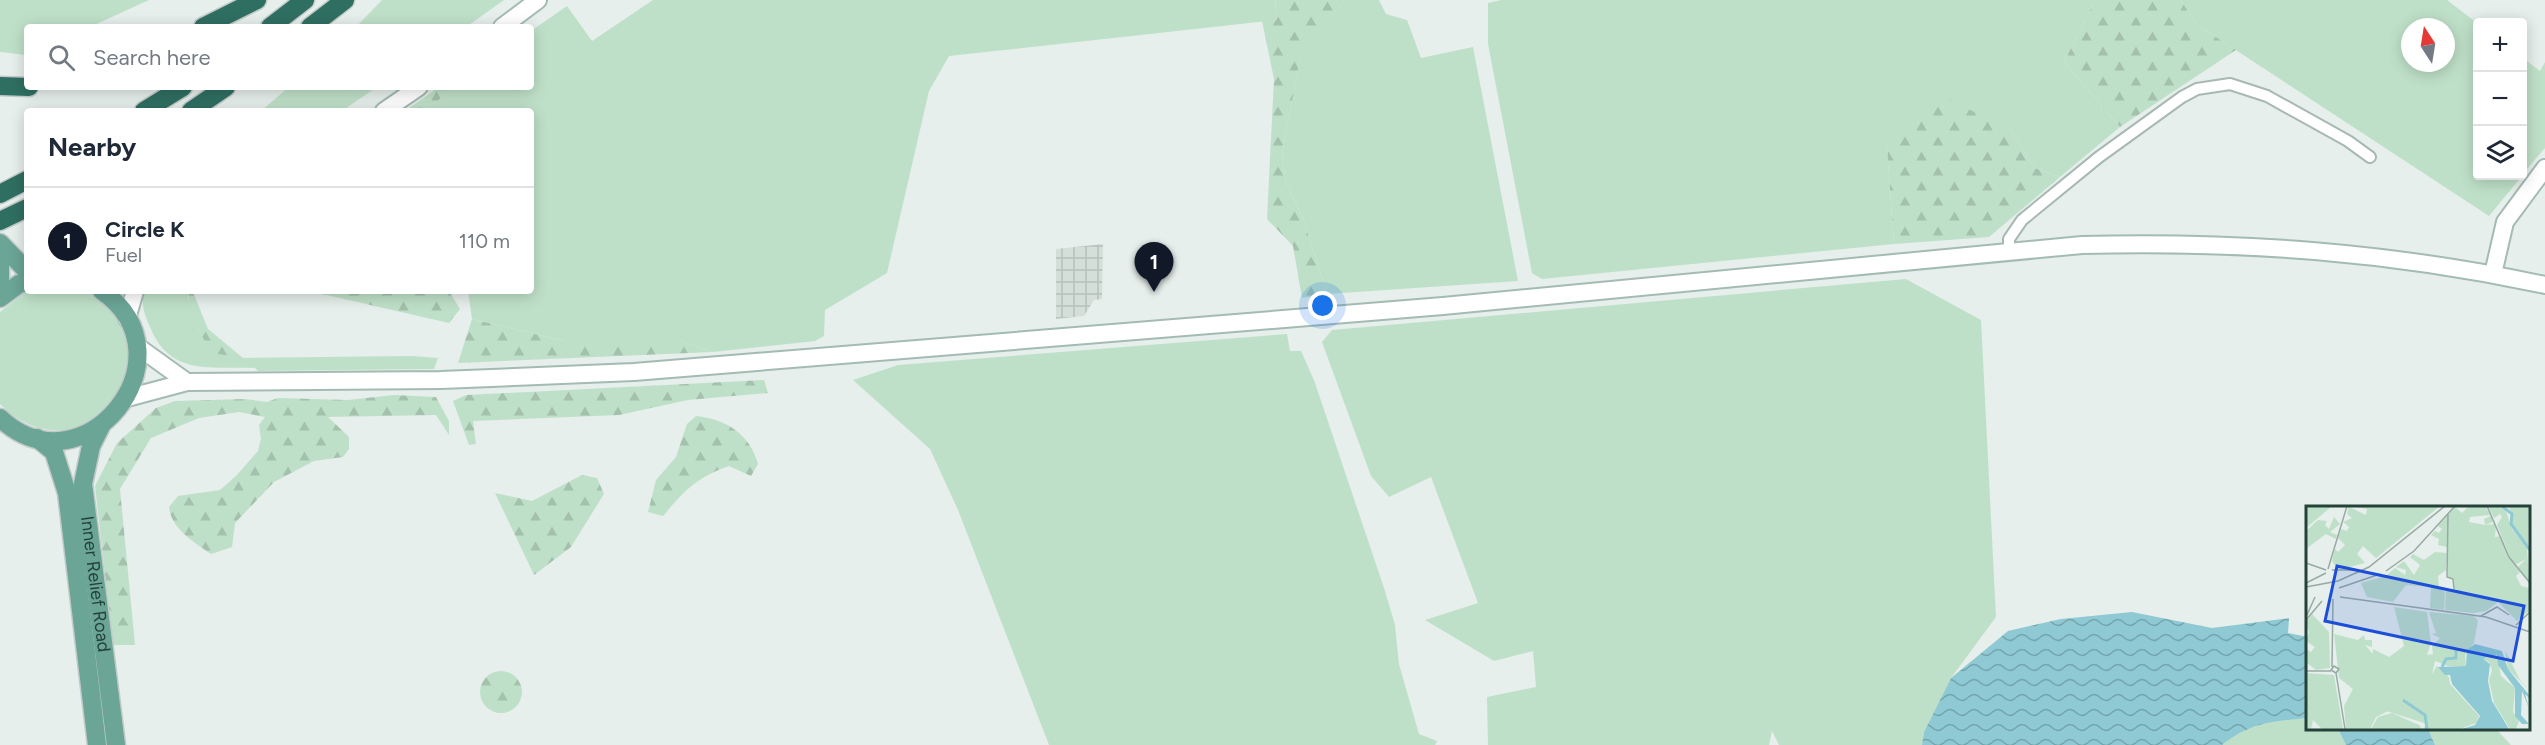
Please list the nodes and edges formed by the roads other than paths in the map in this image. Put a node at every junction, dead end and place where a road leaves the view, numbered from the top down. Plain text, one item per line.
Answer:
1 (257, 0) edge
2 (305, 0) edge
3 (345, 0) edge
4 (538, 0) edge
5 (209, 24) edge
6 (274, 24) edge
7 (313, 24) edge
8 (506, 24) edge
9 (0, 86) edge
10 (24, 87) edge
11 (178, 90) edge
12 (222, 90) edge
13 (415, 90) edge
14 (149, 108) edge
15 (195, 108) edge
16 (388, 108) edge
17 (2370, 157) dead end
18 (2545, 168) edge
19 (24, 182) edge
20 (0, 194) edge
21 (24, 209) edge
22 (0, 221) edge
23 (0, 243) edge
24 (2009, 250) junction
25 (0, 258) edge
26 (24, 268) edge
27 (2493, 274) junction
28 (0, 279) edge
29 (24, 283) edge
30 (2545, 285) edge
31 (105, 294) edge
32 (134, 294) edge
33 (0, 298) edge
34 (127, 319) junction
35 (137, 346) junction
36 (188, 382) junction
37 (127, 398) junction
38 (0, 417) edge
39 (101, 426) junction
40 (37, 438) junction
41 (97, 745) edge
42 (116, 745) edge

1 - 5 highway
2 - 6 highway
3 - 7 highway
4 - 8 main road
9 - 10 highway
11 - 14 highway
12 - 15 highway
13 - 16 main road
17 - 24 street
18 - 27 main road
19 - 20 highway
21 - 22 highway
23 - 26 main road
24 - 27 main road
24 - 36 main road
25 - 28 main road
27 - 30 main road
29 - 33 main road
31 - 34 main road
32 - 34 main road
34 - 35 main road
35 - 36 main road
35 - 37 main road
36 - 37 main road
37 - 39 main road
38 - 40 main road
39 - 40 main road
39 - 42 main road, Inner Relief Road
40 - 41 main road, Inner Relief Road

